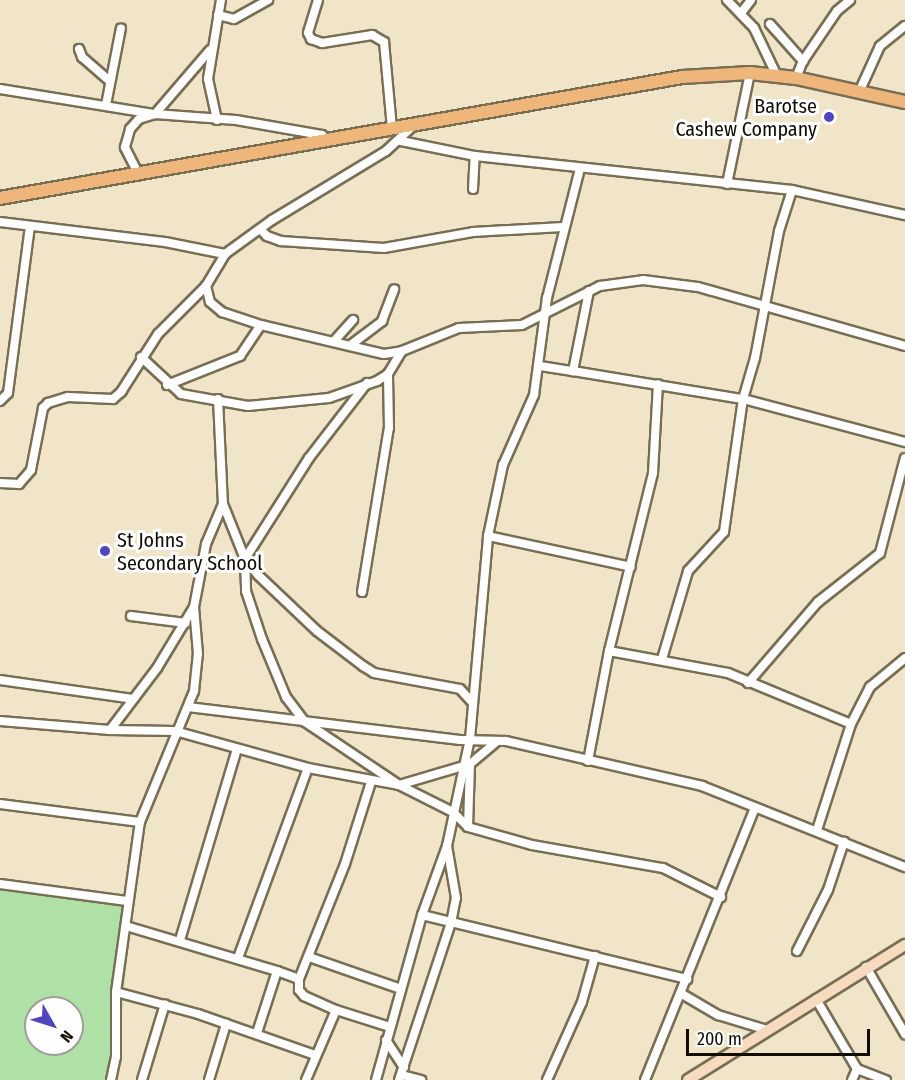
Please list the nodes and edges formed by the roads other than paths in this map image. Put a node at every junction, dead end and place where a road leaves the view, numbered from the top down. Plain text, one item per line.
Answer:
1 (221, 0) edge
2 (268, 0) edge
3 (318, 0) edge
4 (727, 0) edge
5 (751, 0) edge
6 (850, 0) edge
7 (741, 13) junction
8 (218, 15) junction
9 (770, 24) dead end
10 (905, 26) edge
11 (121, 28) dead end
12 (79, 49) dead end
13 (210, 50) junction
14 (803, 61) junction
15 (750, 73) junction
16 (777, 76) junction
17 (796, 78) junction
18 (111, 81) junction
19 (0, 88) edge
20 (860, 90) junction
21 (905, 102) edge
22 (106, 105) junction
23 (155, 114) junction
24 (217, 120) junction
25 (415, 123) junction
26 (392, 128) junction
27 (328, 140) junction
28 (401, 141) junction
29 (475, 156) junction
30 (580, 169) junction
31 (139, 175) junction
32 (727, 184) junction
33 (472, 189) dead end
34 (792, 190) junction
35 (0, 198) edge
36 (905, 215) edge
37 (0, 222) edge
38 (30, 226) junction
39 (563, 227) junction
40 (260, 229) junction
41 (225, 254) junction
42 (206, 286) junction
43 (394, 289) dead end
44 (589, 291) junction
45 (764, 305) junction
46 (546, 314) junction
47 (353, 320) dead end
48 (261, 325) junction
49 (335, 340) junction
50 (352, 344) junction
51 (905, 346) edge
52 (402, 351) junction
53 (141, 357) junction
54 (540, 366) junction
55 (573, 371) junction
56 (388, 374) junction
57 (367, 383) junction
58 (167, 384) junction
59 (658, 384) junction
60 (218, 399) junction
61 (743, 399) junction
62 (0, 401) edge
63 (905, 442) edge
64 (905, 458) edge
65 (0, 483) edge
66 (223, 504) junction
67 (488, 536) junction
68 (245, 559) junction
69 (631, 567) junction
70 (362, 592) dead end
71 (194, 607) junction
72 (131, 616) dead end
73 (186, 623) junction
74 (609, 651) junction
75 (905, 658) edge
76 (662, 659) junction
77 (0, 680) edge
78 (748, 683) junction
79 (133, 699) junction
80 (472, 702) junction
81 (188, 706) junction
82 (0, 721) edge
83 (305, 722) junction
84 (851, 724) junction
85 (110, 730) junction
86 (175, 731) junction
87 (470, 739) junction
88 (497, 741) junction
89 (237, 749) junction
90 (588, 761) junction
91 (466, 766) junction
92 (308, 768) junction
93 (371, 782) junction
94 (399, 785) junction
95 (0, 804) edge
96 (755, 808) junction
97 (453, 812) junction
98 (140, 822) junction
99 (468, 827) junction
100 (817, 830) junction
101 (844, 842) junction
102 (447, 846) junction
103 (905, 867) edge
104 (0, 884) edge
105 (721, 897) junction
106 (127, 901) junction
107 (422, 915) junction
108 (451, 923) junction
109 (126, 926) junction
110 (180, 940) junction
111 (905, 945) edge
112 (797, 951) dead end
113 (595, 956) junction
114 (309, 957) junction
115 (238, 958) junction
116 (866, 967) junction
117 (277, 971) junction
118 (299, 979) junction
119 (687, 979) junction
120 (401, 989) junction
121 (116, 992) junction
122 (682, 994) junction
123 (816, 999) junction
124 (165, 1004) junction
125 (336, 1010) junction
126 (226, 1024) junction
127 (390, 1027) junction
128 (764, 1029) junction
129 (257, 1033) junction
130 (905, 1034) edge
131 (386, 1040) junction
132 (315, 1055) junction
133 (856, 1069) junction
134 (401, 1074) edge
135 (111, 1080) edge
136 (142, 1080) edge
137 (209, 1080) edge
138 (306, 1080) edge
139 (376, 1080) edge
140 (421, 1080) edge
141 (547, 1080) edge
142 (645, 1080) edge
143 (688, 1080) edge
144 (852, 1080) edge
145 (886, 1080) edge

1 - 8 street
2 - 8 street
3 - 26 street
4 - 7 street
5 - 7 street
6 - 14 street
7 - 16 street
8 - 13 street
9 - 14 street
10 - 20 street
11 - 18 street
12 - 18 street
13 - 23 street
13 - 24 street
14 - 17 street
15 - 16 main road
15 - 25 main road
15 - 32 street
16 - 17 main road
17 - 20 main road
18 - 22 street
19 - 22 street
20 - 21 main road
22 - 23 street
23 - 24 street
23 - 31 street
24 - 27 street
25 - 26 main road
25 - 28 street
26 - 27 main road
27 - 31 main road
28 - 29 street
28 - 40 street
29 - 30 street
29 - 33 street
30 - 32 street
30 - 39 street
31 - 35 main road
32 - 34 street
34 - 36 street
34 - 45 street
37 - 38 street
38 - 41 street
38 - 62 street
39 - 40 street
39 - 46 street
40 - 41 street
41 - 42 street
42 - 48 street
42 - 53 street
43 - 50 street
44 - 45 street
44 - 46 street
44 - 55 street
45 - 51 street
45 - 61 street
46 - 52 street
46 - 54 street
47 - 49 street
48 - 49 street
48 - 58 street
49 - 50 street
50 - 52 street
52 - 56 street
53 - 58 street
53 - 65 street
54 - 55 street
54 - 67 street
55 - 59 street
56 - 57 street
56 - 70 street
57 - 60 street
57 - 68 street
58 - 60 street
59 - 61 street
59 - 69 street
60 - 66 street
61 - 63 street
61 - 76 street
64 - 78 street
66 - 68 street
66 - 71 street
67 - 69 street
67 - 80 street
68 - 80 street
68 - 83 street
69 - 74 street
71 - 73 street
71 - 81 street
72 - 73 street
73 - 79 street
74 - 76 street
74 - 90 street
75 - 84 street
76 - 78 street
77 - 79 street
78 - 84 street
79 - 85 street
80 - 87 street
81 - 83 street
81 - 86 street
82 - 85 street
83 - 87 street
83 - 94 street
84 - 100 street
85 - 86 street
86 - 89 street
86 - 98 street
87 - 88 street
87 - 91 street
88 - 90 street
88 - 91 street
89 - 92 street
89 - 110 street
90 - 96 street
91 - 94 street
91 - 97 street
91 - 99 street
92 - 93 street
92 - 115 street
93 - 94 street
93 - 114 street
94 - 97 street
95 - 98 street
96 - 100 street
96 - 105 street
97 - 99 street
97 - 102 street
98 - 106 street
99 - 105 street
100 - 101 street
101 - 103 street
101 - 112 street
102 - 107 street
102 - 108 street
104 - 106 street
105 - 119 street
106 - 109 street
107 - 108 street
107 - 120 street
108 - 113 street
108 - 134 street
109 - 110 street
109 - 121 street
110 - 115 street
111 - 116 main road
113 - 119 street
113 - 141 street
114 - 118 street
114 - 120 street
115 - 117 street
116 - 123 main road
116 - 130 street
117 - 118 street
117 - 129 street
118 - 125 street
119 - 122 street
120 - 127 street
121 - 124 street
121 - 135 street
122 - 128 street
122 - 142 street
123 - 128 main road
123 - 133 street
124 - 126 street
124 - 136 street
125 - 127 street
125 - 132 street
126 - 129 street
126 - 137 street
127 - 131 street
128 - 143 main road
129 - 132 street
131 - 134 street
131 - 139 street
132 - 138 street
133 - 144 street
133 - 145 street
134 - 140 street

